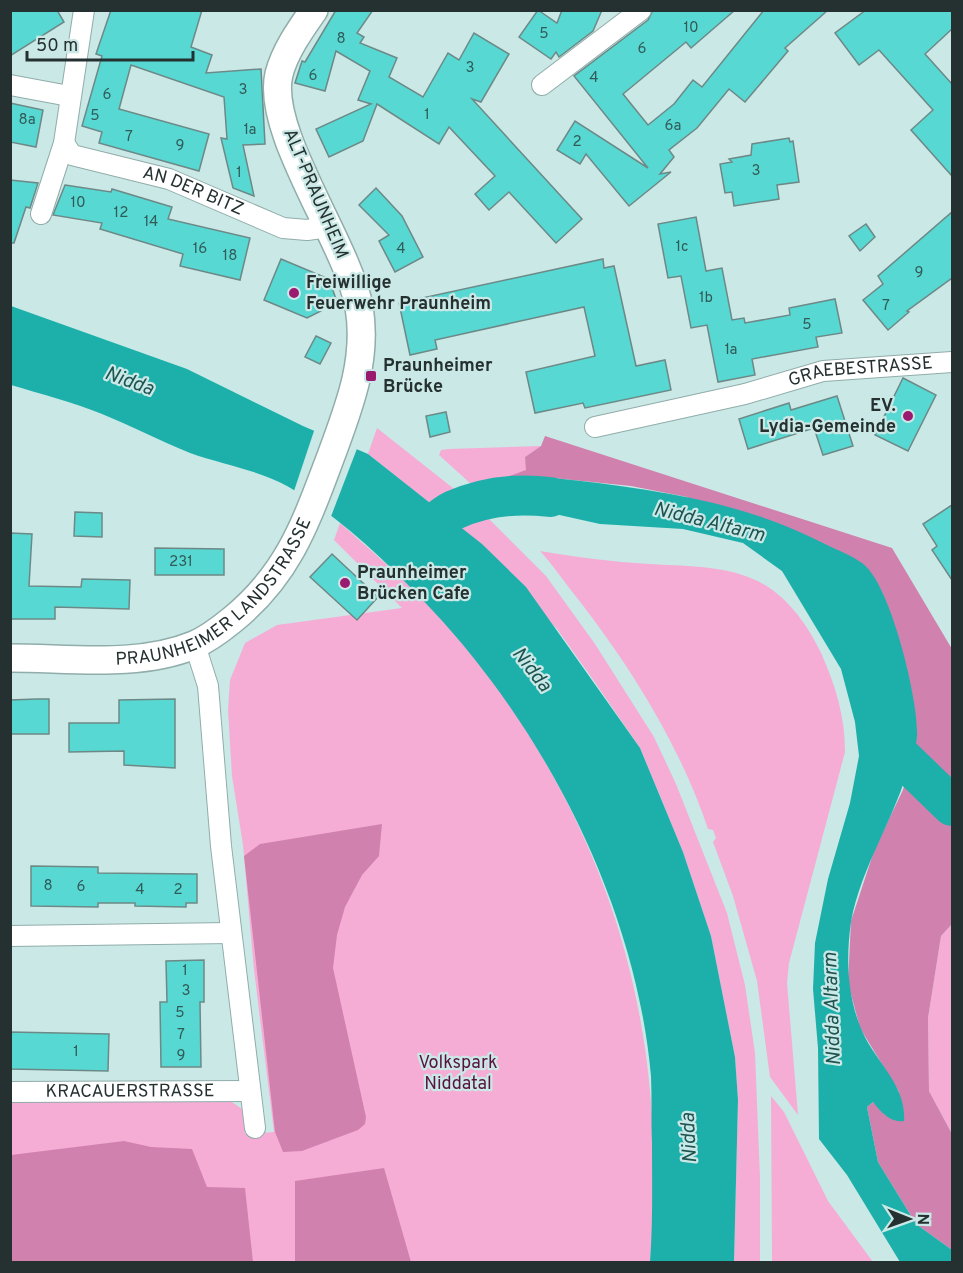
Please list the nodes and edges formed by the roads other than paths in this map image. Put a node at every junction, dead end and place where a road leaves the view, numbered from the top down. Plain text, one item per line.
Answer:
1 (84, 10) edge
2 (314, 10) edge
3 (641, 10) edge
4 (10, 85) edge
5 (542, 85) dead end
6 (69, 96) junction
7 (64, 143) junction
8 (41, 214) dead end
9 (328, 227) junction
10 (952, 362) edge
11 (344, 419) joint
12 (595, 427) dead end
13 (195, 645) junction
14 (10, 658) edge
15 (231, 933) junction
16 (10, 936) edge
17 (250, 1090) junction
18 (10, 1092) edge
19 (255, 1128) dead end

1 - 6 street
2 - 9 main road, ALT-PRAUNHEIM
3 - 5 street
4 - 6 street
6 - 7 street
7 - 8 street
7 - 9 street, AN DER BITZ
9 - 11 main road, ALT-PRAUNHEIM
10 - 12 street, GRAEBESTRASSE
11 - 13 main road, PRAUNHEIMER LANDSTRASSE
13 - 14 main road, PRAUNHEIMER LANDSTRASSE
13 - 15 street
15 - 16 street
15 - 17 street
17 - 18 street, KRACAUERSTRASSE
17 - 19 street

